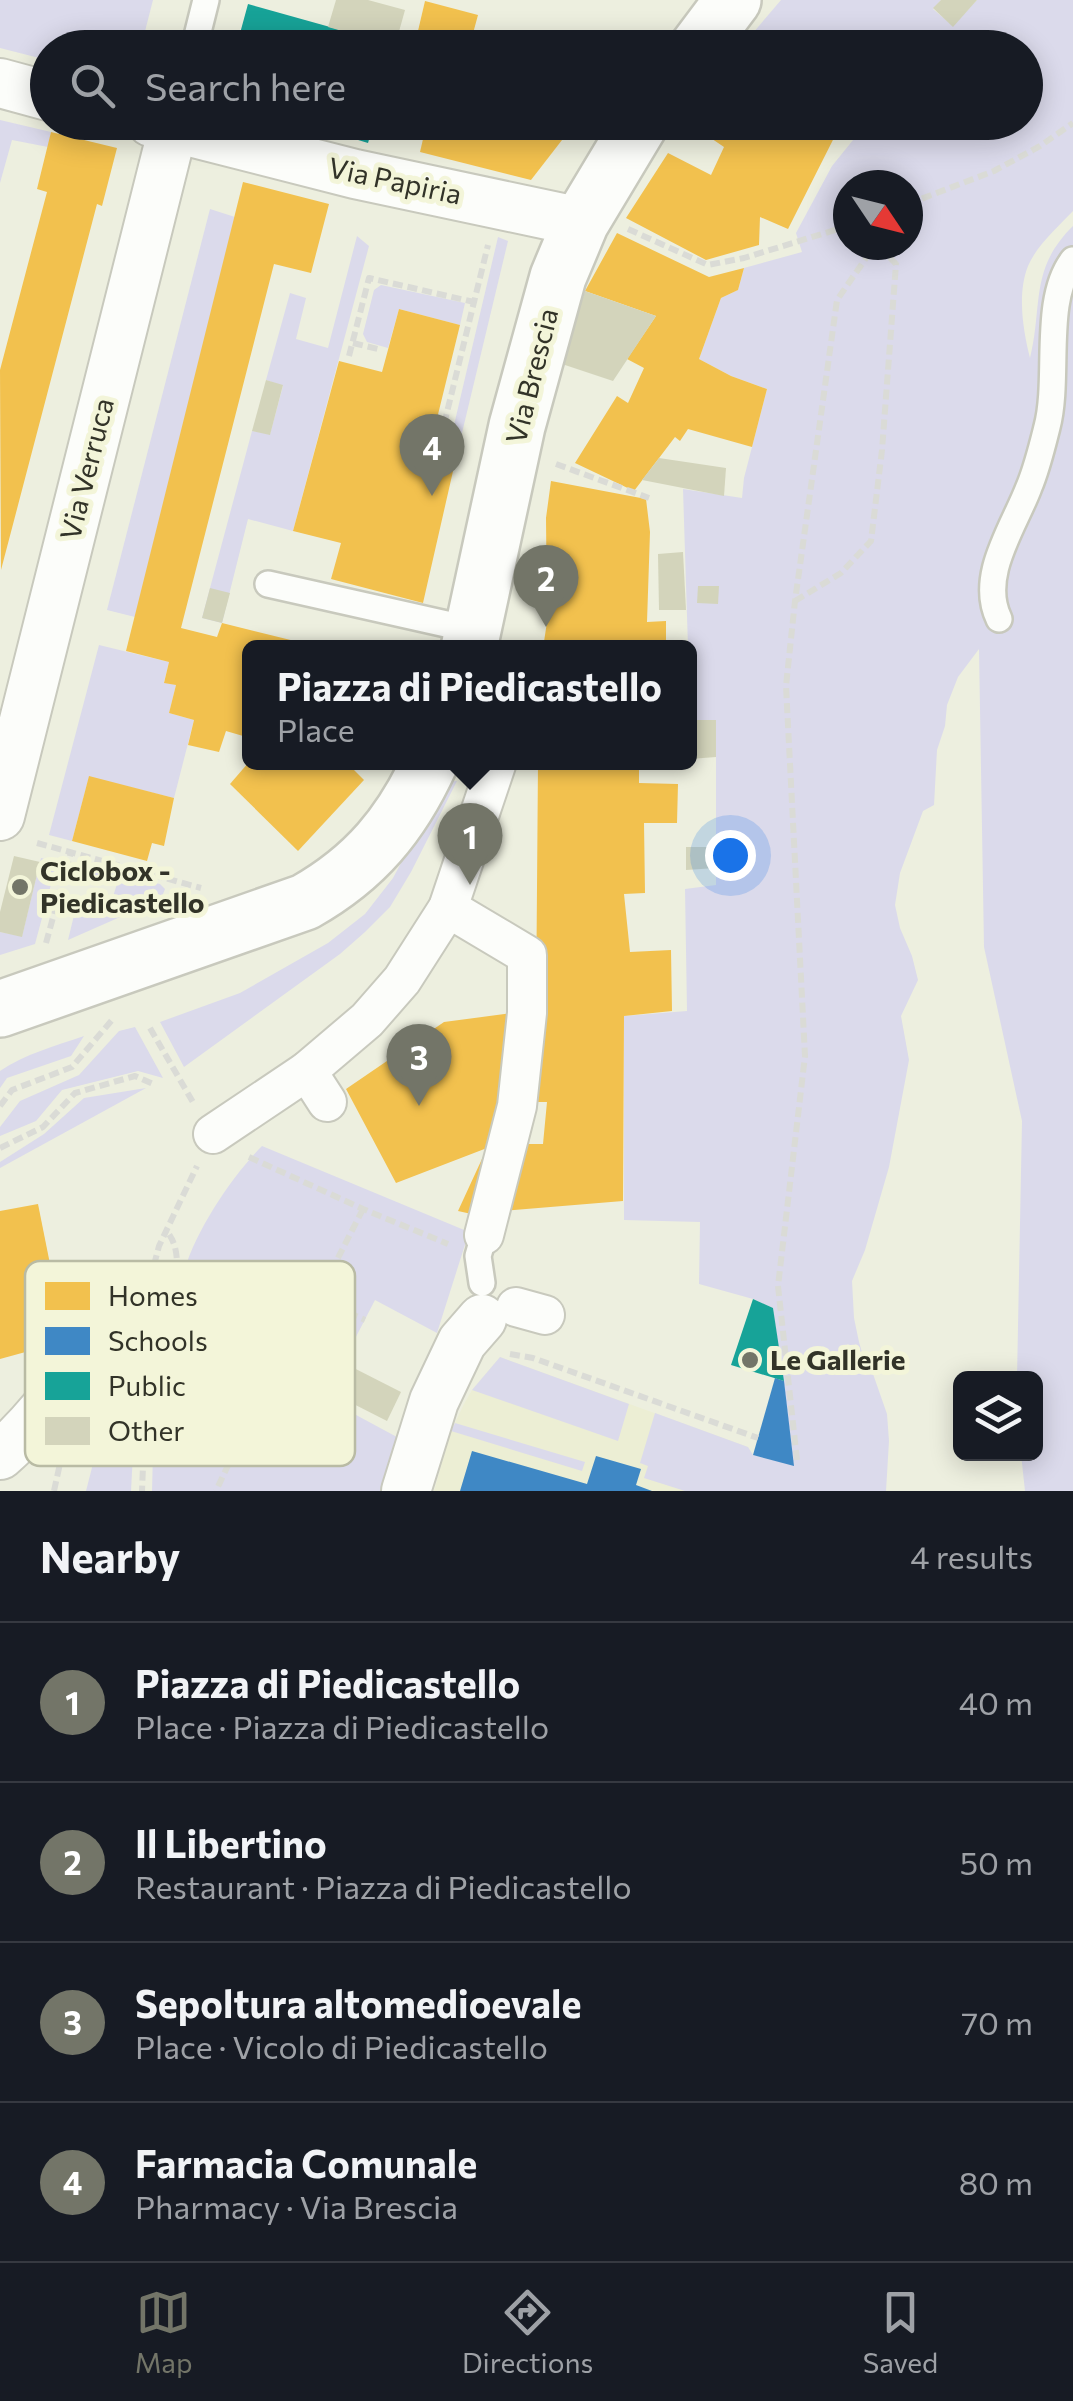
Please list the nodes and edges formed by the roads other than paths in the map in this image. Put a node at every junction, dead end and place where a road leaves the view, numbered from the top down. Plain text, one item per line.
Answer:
1 (206, 0) edge
2 (732, 0) edge
3 (198, 30) edge
4 (710, 30) edge
5 (0, 83) edge
6 (30, 91) edge
7 (164, 140) edge
8 (227, 140) edge
9 (630, 140) edge
10 (581, 222) junction
11 (1073, 260) edge
12 (268, 584) dead end
13 (999, 619) dead end
14 (476, 640) edge
15 (481, 640) edge
16 (426, 770) edge
17 (494, 770) edge
18 (19, 829) edge
19 (448, 908) junction
20 (0, 1008) edge
21 (212, 1134) road end
22 (481, 1246) joint
23 (505, 1315) joint
24 (25, 1431) edge
25 (0, 1455) edge
26 (406, 1491) edge

1 - 3 lane
2 - 4 street
5 - 6 street
7 - 18 street, Via Verruca
8 - 10 street, Via Papiria
9 - 10 street, Via Brescia
10 - 15 street, Via Brescia
11 - 13 lane
12 - 14 lane
16 - 20 street
17 - 19 street
19 - 21 street
19 - 22 street
22 - 23 lane
23 - 26 street
24 - 25 street

